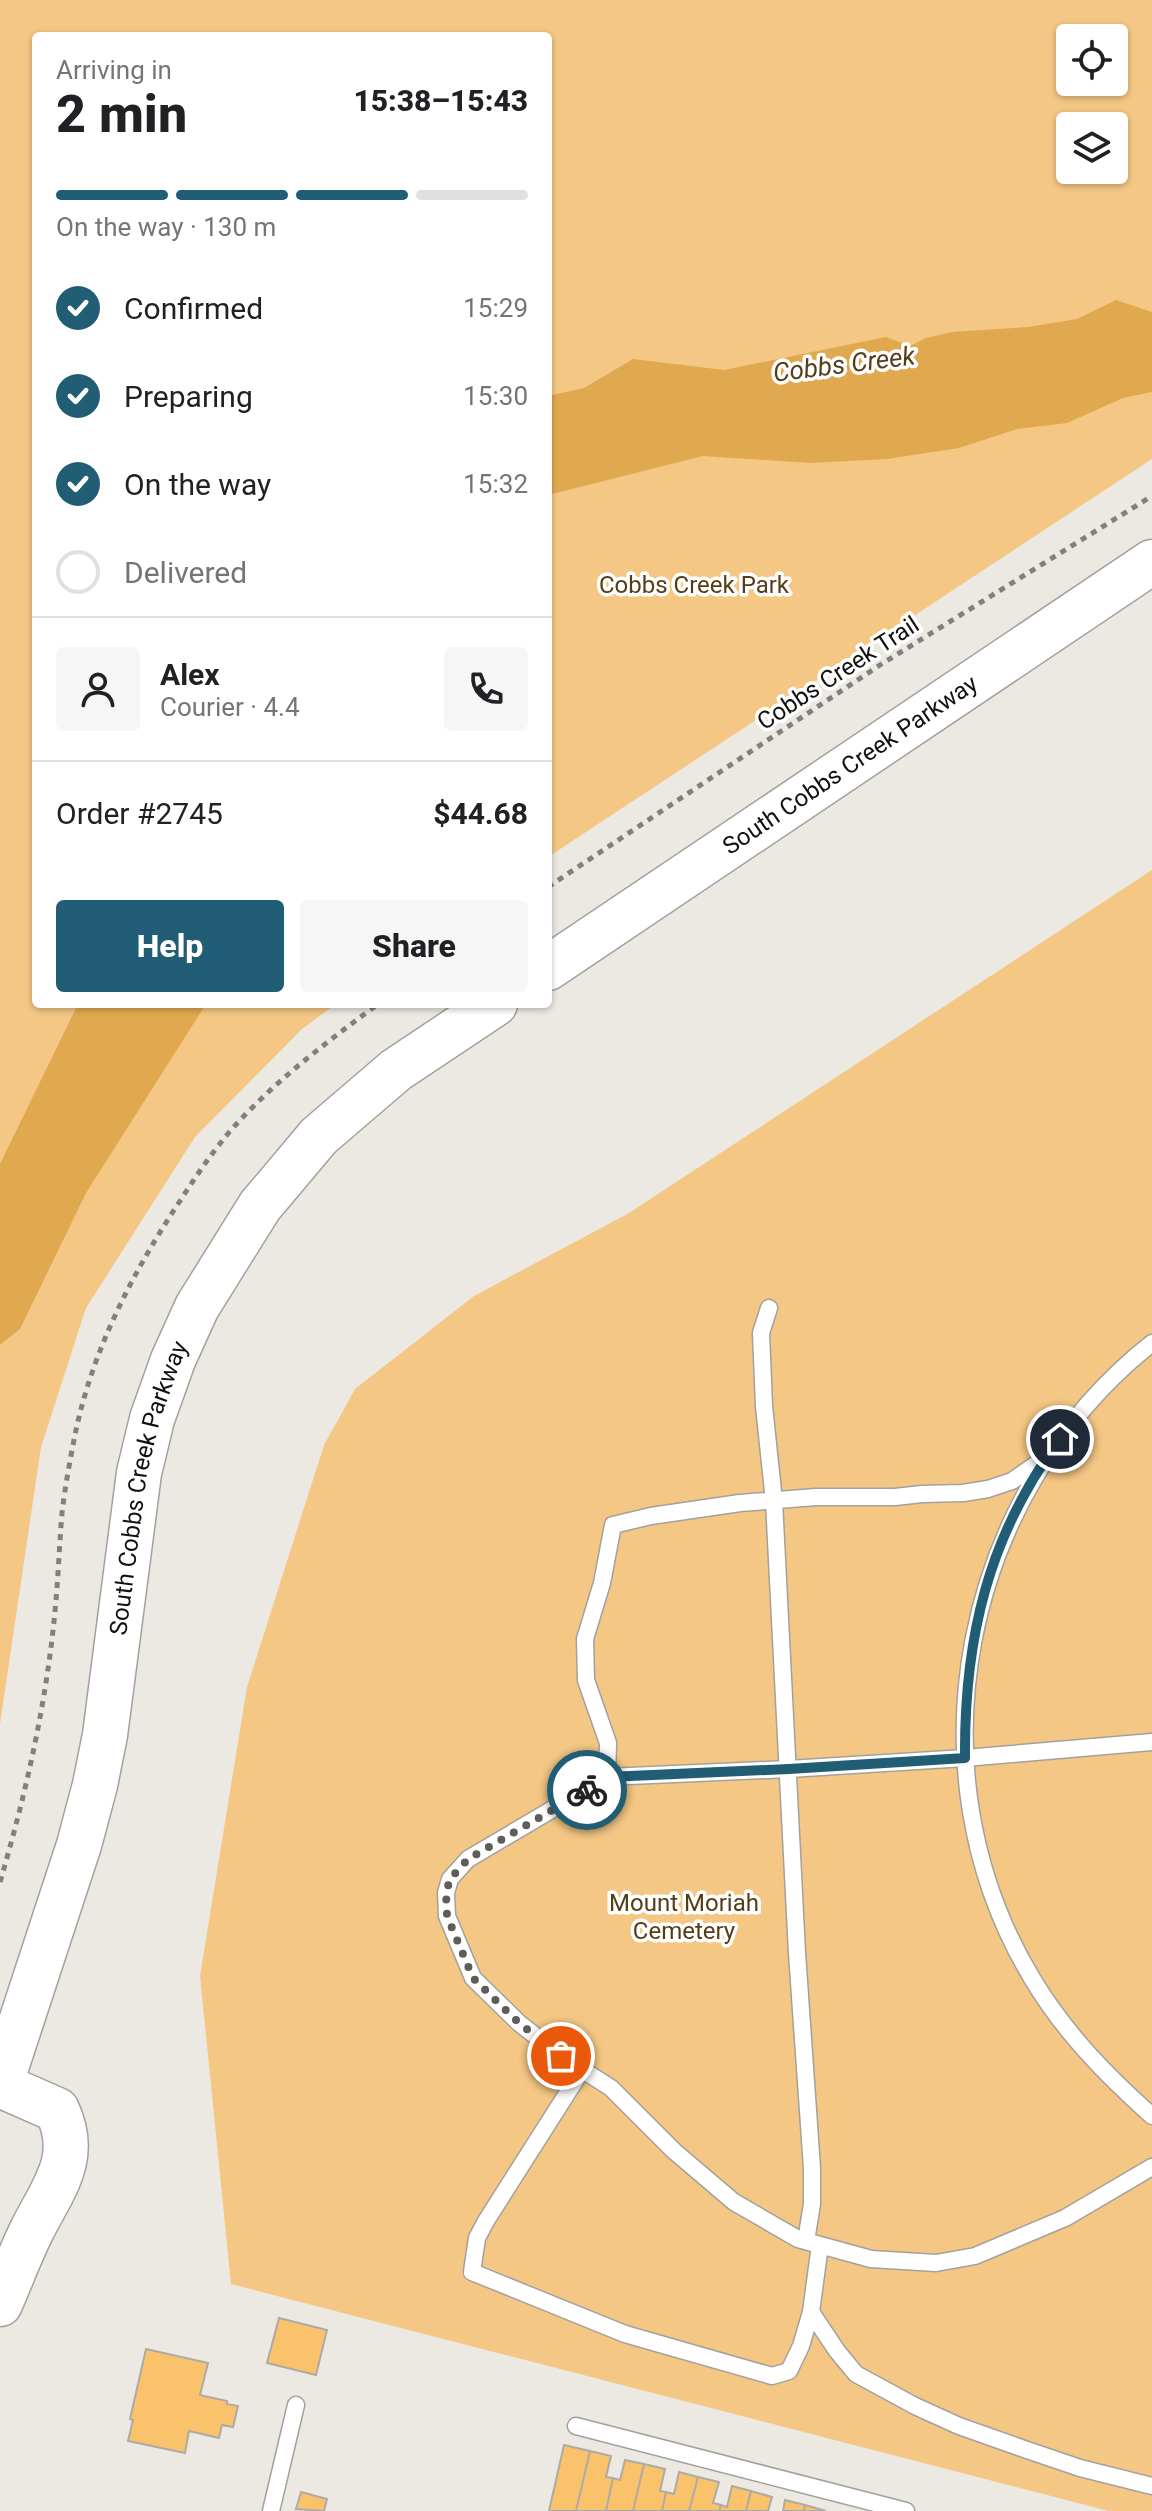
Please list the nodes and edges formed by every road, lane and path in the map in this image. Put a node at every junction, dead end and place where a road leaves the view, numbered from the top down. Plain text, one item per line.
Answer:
1 (1152, 496) edge
2 (1152, 562) edge
3 (552, 884) edge
4 (552, 965) edge
5 (489, 1008) edge
6 (769, 1308) dead end
7 (1152, 1343) edge
8 (1047, 1457) junction
9 (774, 1501) junction
10 (1152, 1742) edge
11 (965, 1758) junction
12 (789, 1769) junction
13 (607, 1777) junction
14 (582, 2070) junction
15 (0, 2086) edge
16 (1152, 2116) edge
17 (1152, 2167) edge
18 (813, 2243) junction
19 (0, 2304) edge
20 (811, 2312) junction
21 (296, 2405) dead end
22 (576, 2426) dead end
23 (1152, 2486) edge
24 (271, 2511) edge
25 (906, 2511) edge

1 - 3 path, Cobbs Creek Trail
2 - 4 main road, South Cobbs Creek Parkway
5 - 15 main road, South Cobbs Creek Parkway
6 - 9 lane
7 - 8 lane
8 - 9 lane
8 - 11 lane
9 - 12 lane
9 - 13 lane
10 - 11 lane
11 - 12 lane
11 - 16 lane
12 - 13 lane
12 - 18 lane
13 - 14 lane
14 - 18 lane
14 - 20 lane
15 - 19 main road
17 - 18 lane
18 - 20 lane
20 - 23 lane
21 - 24 lane
22 - 25 lane

